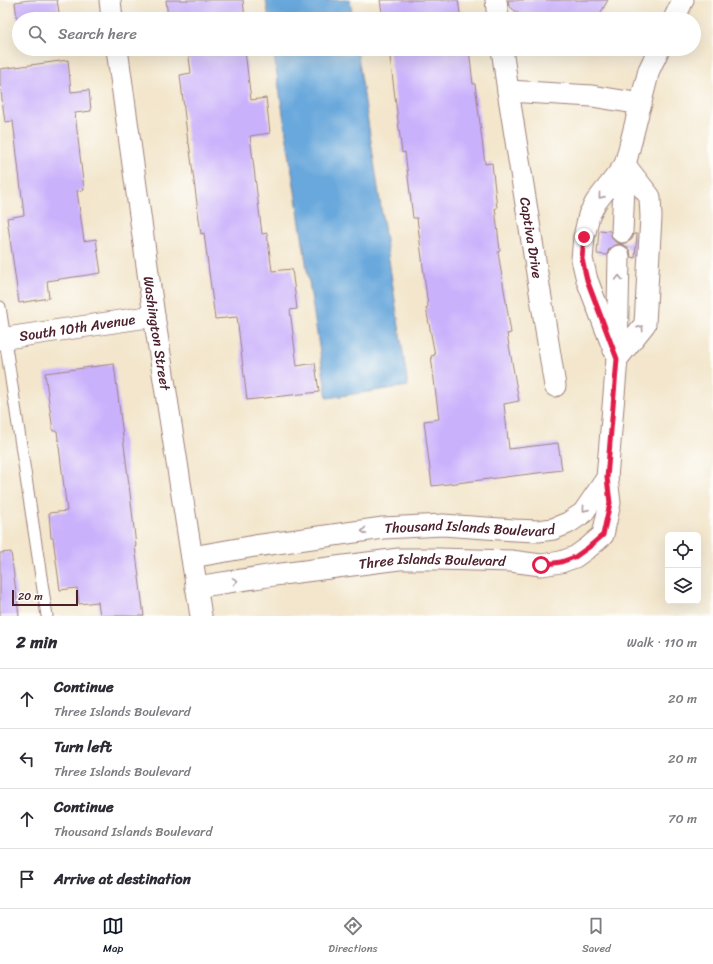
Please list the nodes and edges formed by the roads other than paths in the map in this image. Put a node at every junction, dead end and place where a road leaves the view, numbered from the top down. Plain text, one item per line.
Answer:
1 (110, 0) edge
2 (496, 0) edge
3 (683, 0) edge
4 (111, 12) edge
5 (497, 12) edge
6 (677, 12) edge
7 (118, 56) edge
8 (503, 56) edge
9 (656, 56) edge
10 (508, 91) junction
11 (641, 104) junction
12 (625, 165) junction
13 (622, 232) dead end
14 (620, 256) dead end
15 (0, 307) edge
16 (154, 316) junction
17 (2, 338) edge
18 (617, 359) junction
19 (555, 386) dead end
20 (607, 478) junction
21 (192, 557) junction
22 (196, 587) junction
23 (47, 616) edge
24 (201, 616) edge

1 - 4 street
2 - 5 street
3 - 6 street
7 - 16 street, Washington Street
8 - 10 street, Captiva Drive
9 - 11 street
10 - 11 street
10 - 19 street, Captiva Drive
11 - 12 street
12 - 13 street
12 -> 18 street
18 -> 12 street
18 -> 14 street
15 - 17 lane
16 - 17 street, South 10th Avenue
16 - 21 street, Washington Street
17 - 23 lane
18 - 20 street
20 -> 21 street, Thousand Islands Boulevard
22 -> 20 street, Three Islands Boulevard
21 - 22 street, Washington Street
22 - 24 street, Washington Street

